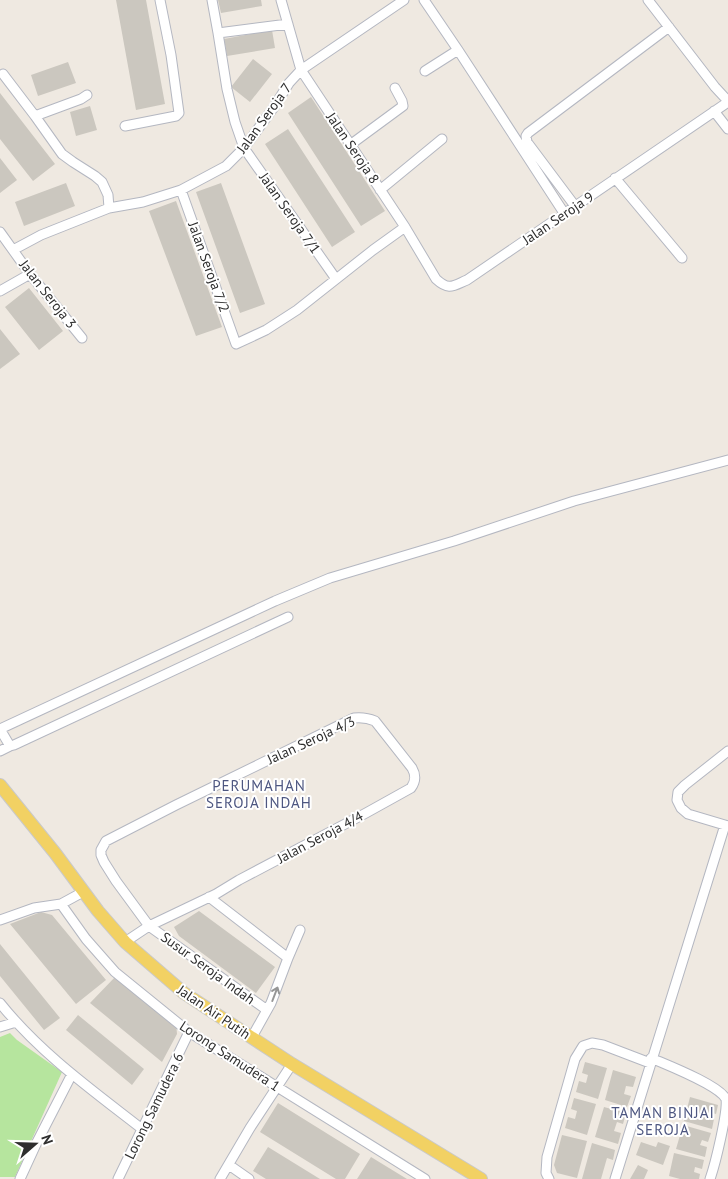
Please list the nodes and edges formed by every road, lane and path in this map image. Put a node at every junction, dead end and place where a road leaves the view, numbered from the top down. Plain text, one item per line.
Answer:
1 (160, 0) edge
2 (212, 0) edge
3 (281, 0) edge
4 (404, 0) edge
5 (424, 0) edge
6 (648, 0) edge
7 (288, 24) junction
8 (669, 28) junction
9 (218, 33) junction
10 (458, 50) junction
11 (301, 70) junction
12 (425, 71) dead end
13 (3, 74) dead end
14 (395, 88) dead end
15 (87, 95) dead end
16 (728, 101) edge
17 (714, 111) junction
18 (35, 116) junction
19 (125, 126) dead end
20 (728, 129) edge
21 (442, 139) dead end
22 (350, 145) junction
23 (244, 148) junction
24 (615, 178) junction
25 (181, 190) junction
26 (380, 190) junction
27 (575, 206) junction
28 (110, 208) junction
29 (564, 213) junction
30 (405, 227) junction
31 (0, 232) edge
32 (13, 250) junction
33 (682, 258) dead end
34 (30, 274) junction
35 (336, 279) junction
36 (0, 291) edge
37 (82, 338) dead end
38 (728, 460) edge
39 (288, 617) dead end
40 (369, 718) joint
41 (0, 729) edge
42 (10, 746) junction
43 (0, 751) edge
44 (728, 751) edge
45 (0, 785) edge
46 (726, 825) edge
47 (83, 892) junction
48 (209, 897) junction
49 (61, 904) junction
50 (0, 920) edge
51 (149, 926) junction
52 (300, 930) dead end
53 (125, 942) junction
54 (288, 958) junction
55 (0, 1003) edge
56 (267, 1010) junction
57 (16, 1022) junction
58 (0, 1027) edge
59 (189, 1032) junction
60 (252, 1037) junction
61 (651, 1061) junction
62 (292, 1064) junction
63 (72, 1074) junction
64 (277, 1086) junction
65 (142, 1129) junction
66 (228, 1165) junction
67 (20, 1179) edge
68 (118, 1179) edge
69 (220, 1179) edge
70 (249, 1179) edge
71 (425, 1179) edge
72 (481, 1179) edge
73 (548, 1179) edge
74 (614, 1179) edge
75 (710, 1179) edge

1 - 19 street
2 - 9 street, Jalan Seroja 7/1
3 - 7 street, Jalan Seroja 8
4 - 11 street, Jalan Seroja 7
5 - 10 street
6 - 8 street
7 - 9 street
7 - 11 street, Jalan Seroja 8
8 - 16 street
8 - 27 street
9 - 23 street, Jalan Seroja 7/1
10 - 12 street
10 - 29 street
11 - 22 street, Jalan Seroja 8
11 - 23 street, Jalan Seroja 7
13 - 18 street
14 - 22 street
15 - 18 street
16 - 17 street, Jalan Seroja 9
17 - 20 street
17 - 24 street, Jalan Seroja 9
18 - 28 street
21 - 26 street
22 - 26 street, Jalan Seroja 8
23 - 25 street, Jalan Seroja 7
23 - 35 street, Jalan Seroja 7/1
24 - 27 street, Jalan Seroja 9
24 - 33 street
25 - 28 street, Jalan Seroja 7
25 - 35 street, Jalan Seroja 7/2
26 - 30 street, Jalan Seroja 8
27 - 29 street, Jalan Seroja 9
28 - 32 street, Jalan Seroja 7
29 - 30 street, Jalan Seroja 9
30 - 35 street
31 - 32 street, Jalan Seroja 3
32 - 34 street, Jalan Seroja 3
34 - 36 street
34 - 37 street, Jalan Seroja 3
38 - 41 street
39 - 42 street
40 - 48 street, Jalan Seroja 4/4
40 - 51 street, Jalan Seroja 4/3
41 - 42 street
42 - 43 street
44 - 46 street
45 - 47 main road, Jalan Air Putih
46 - 61 street
47 - 49 street
47 - 53 main road, Jalan Air Putih
48 - 51 street, Jalan Seroja 4/4
48 - 54 street
49 - 50 street
49 - 59 street, Lorong Samudera 1
51 - 53 street, Jalan Seroja 4/4
51 - 56 street, Susur Seroja Indah
52 - 54 street
53 - 60 main road, Jalan Air Putih
56 -> 54 street
55 - 57 street
56 - 60 street
57 - 58 street
57 - 63 street
59 - 64 street, Lorong Samudera 1
59 - 65 street, Lorong Samudera 6
60 - 62 main road, Jalan Air Putih
61 - 73 street
61 - 74 street
61 - 75 street
62 - 64 street
62 - 72 main road, Jalan Air Putih
63 - 65 street
63 - 67 street
64 - 66 street
64 - 71 street, Lorong Samudera 1
65 - 68 street, Lorong Samudera 6
66 - 69 street
66 - 70 street

